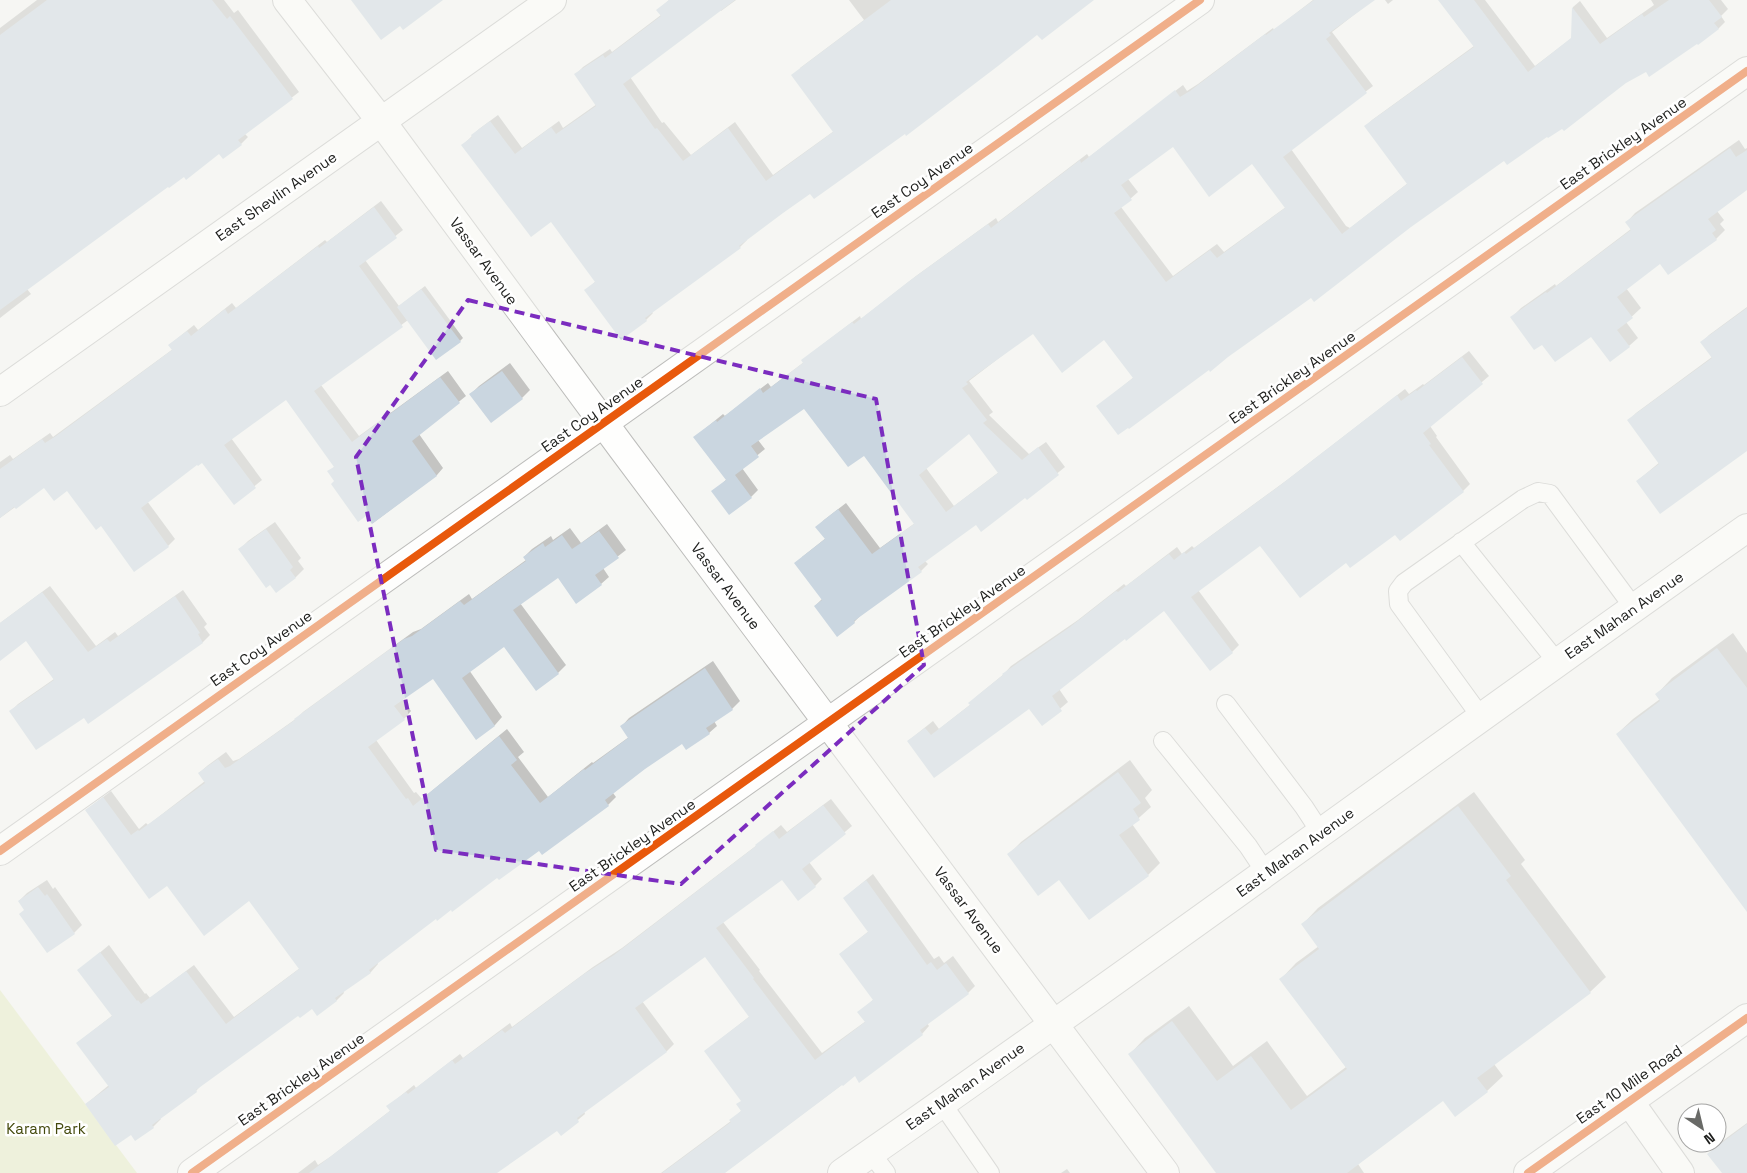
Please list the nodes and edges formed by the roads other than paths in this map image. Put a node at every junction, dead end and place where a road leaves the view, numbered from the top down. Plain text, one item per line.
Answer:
1 (287, 0) edge
2 (552, 0) edge
3 (1200, 0) edge
4 (1747, 72) edge
5 (381, 121) junction
6 (0, 392) edge
7 (604, 422) junction
8 (1747, 528) edge
9 (1461, 542) junction
10 (1634, 608) junction
11 (1557, 662) junction
12 (1226, 704) dead end
13 (1481, 717) junction
14 (828, 723) junction
15 (1163, 741) dead end
16 (1321, 833) junction
17 (0, 851) edge
18 (1266, 873) junction
19 (1747, 1018) edge
20 (1054, 1024) junction
21 (1629, 1101) junction
22 (941, 1102) junction
23 (879, 1163) edge
24 (192, 1173) edge
25 (842, 1173) edge
26 (990, 1173) edge
27 (1165, 1173) edge
28 (1528, 1173) edge
29 (1680, 1173) edge

1 - 5 street, Vassar Avenue
2 - 5 street, East Shevlin Avenue
3 - 7 street, East Coy Avenue
4 - 14 street, East Brickley Avenue
5 - 6 street, East Shevlin Avenue
5 - 7 street, Vassar Avenue
7 - 14 street, Vassar Avenue
7 - 17 street, East Coy Avenue
8 - 10 street, East Mahan Avenue
9 - 10 lane
9 - 11 lane
9 - 13 lane
10 - 11 street, East Mahan Avenue
11 - 13 street, East Mahan Avenue
12 - 16 lane
13 - 16 street, East Mahan Avenue
14 - 20 street, Vassar Avenue
14 - 24 street, East Brickley Avenue
15 - 18 lane
16 - 18 street, East Mahan Avenue
18 - 20 street, East Mahan Avenue
19 - 21 street, East 10 Mile Road
20 - 22 street, East Mahan Avenue
20 - 27 street, Vassar Avenue
21 - 28 street, East 10 Mile Road
21 - 29 street
22 - 23 street, East Mahan Avenue
22 - 26 lane
23 - 25 street, East Mahan Avenue

